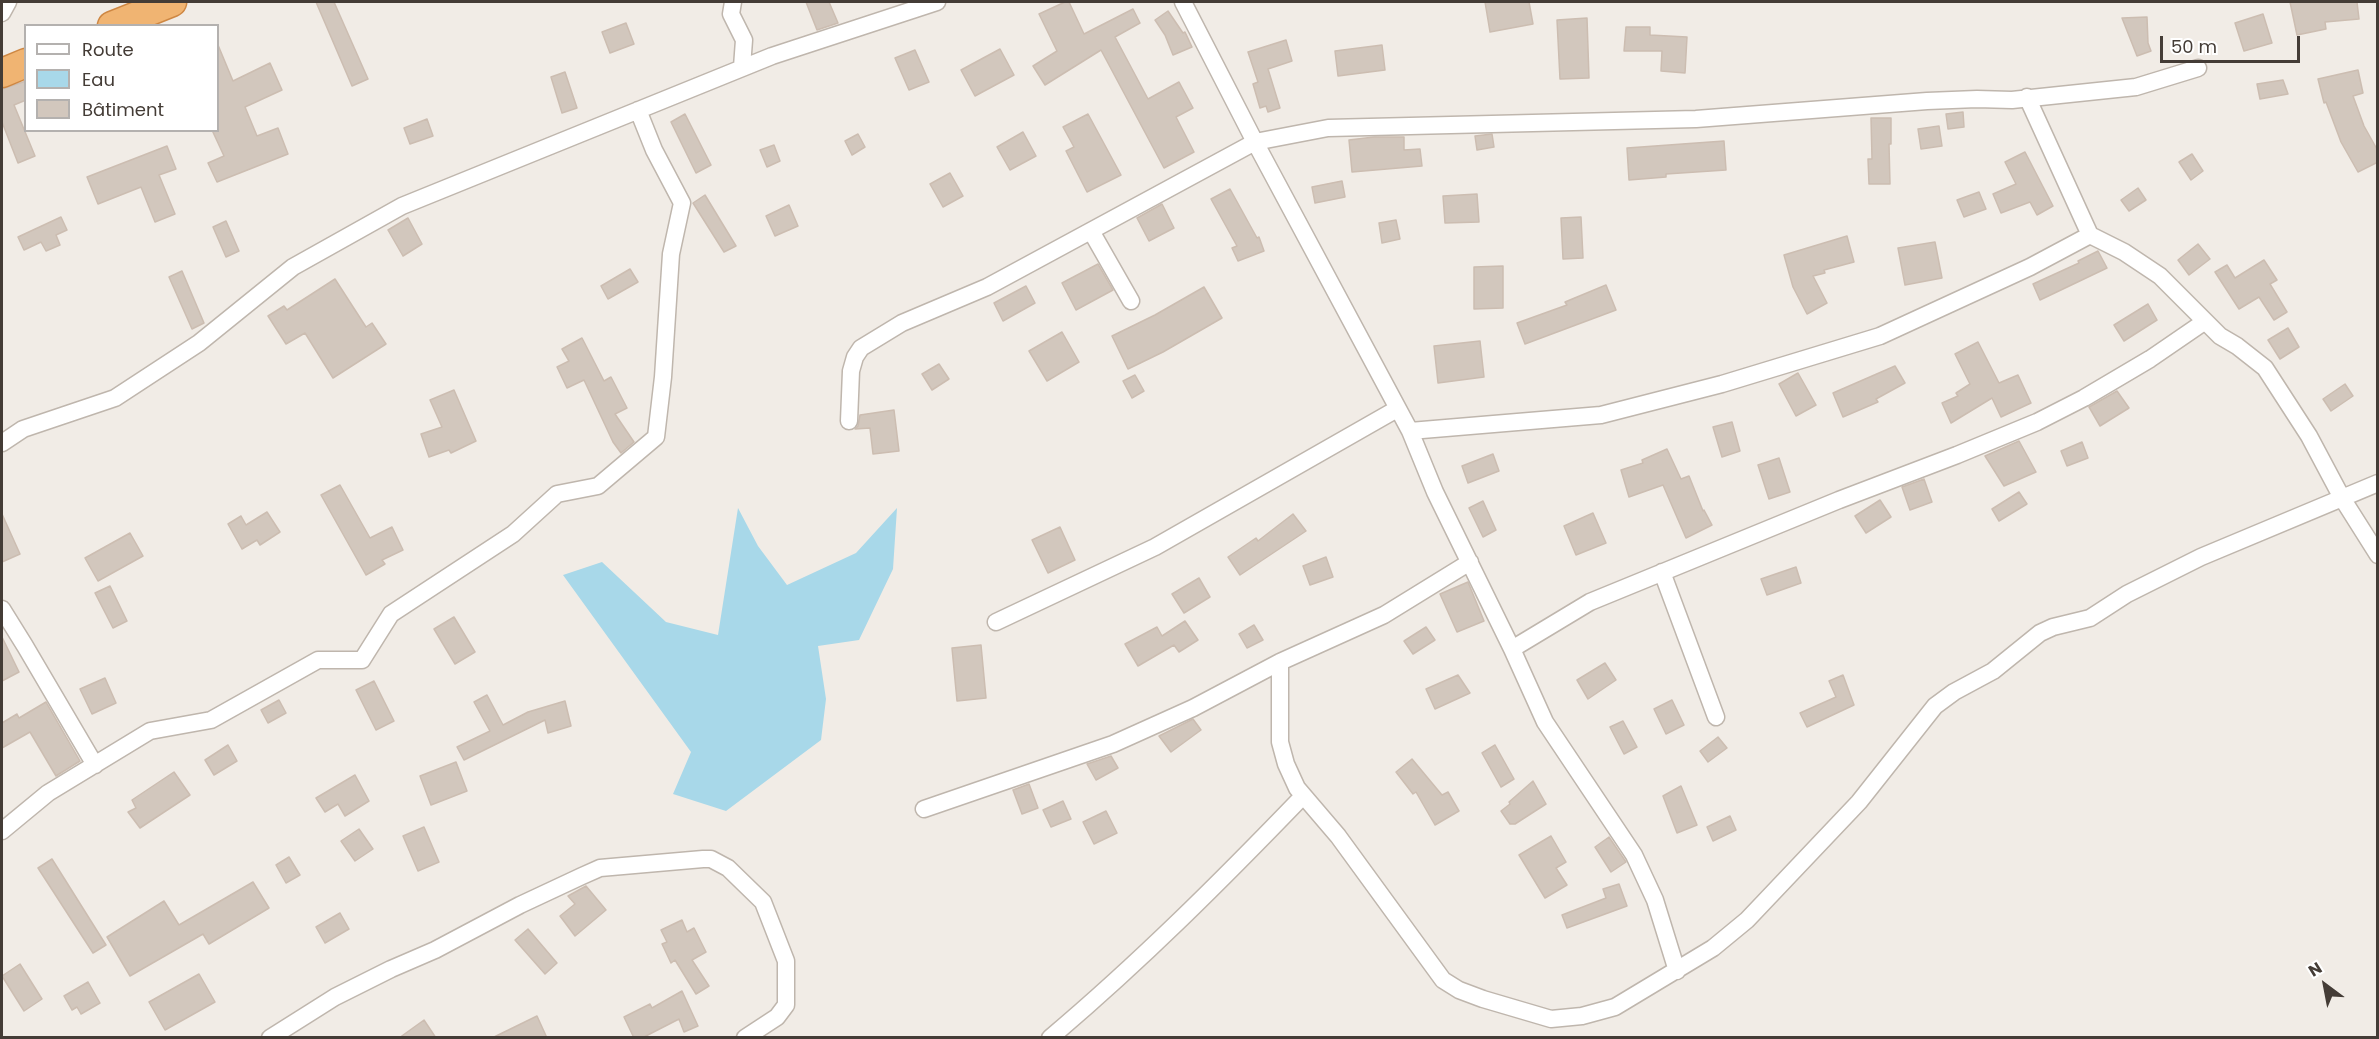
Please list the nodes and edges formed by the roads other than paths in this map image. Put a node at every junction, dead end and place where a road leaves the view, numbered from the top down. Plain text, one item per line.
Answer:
1 (8, 2) edge
2 (172, 2) edge
3 (733, 2) edge
4 (937, 2) edge
5 (1183, 2) edge
6 (2, 14) edge
7 (117, 24) edge
8 (24, 64) edge
9 (742, 68) junction
10 (2198, 68) dead end
11 (2, 73) edge
12 (2028, 97) junction
13 (638, 110) junction
14 (1255, 142) junction
15 (1091, 231) junction
16 (2090, 235) junction
17 (1131, 301) dead end
18 (2204, 322) junction
19 (1397, 409) junction
20 (849, 422) dead end
21 (1410, 431) junction
22 (2, 443) edge
23 (2378, 483) edge
24 (2342, 498) junction
25 (2378, 555) edge
26 (1470, 562) junction
27 (1662, 572) junction
28 (2, 609) edge
29 (996, 622) dead end
30 (1512, 649) junction
31 (1280, 662) junction
32 (1716, 717) dead end
33 (94, 765) junction
34 (1303, 796) junction
35 (924, 809) dead end
36 (2, 831) edge
37 (1677, 971) junction
38 (270, 1038) edge
39 (745, 1038) edge
40 (1050, 1038) edge

1 - 6 street
2 - 7 highway
3 - 9 street
4 - 9 street
5 - 14 street
8 - 11 highway
9 - 13 street
10 - 12 street
12 - 14 street
12 - 16 street
13 - 22 street
13 - 33 street
14 - 15 street
14 - 19 street
15 - 17 street
15 - 20 street
16 - 18 street
16 - 21 street
18 - 24 street
18 - 27 street
19 - 21 street
19 - 29 street
21 - 26 street
23 - 24 street
24 - 25 street
24 - 37 street
26 - 30 street
26 - 31 street
27 - 30 street
27 - 32 street
28 - 33 street
30 - 37 street
31 - 34 street
31 - 35 street
33 - 36 street
34 - 37 street
34 - 40 street
38 - 39 street

